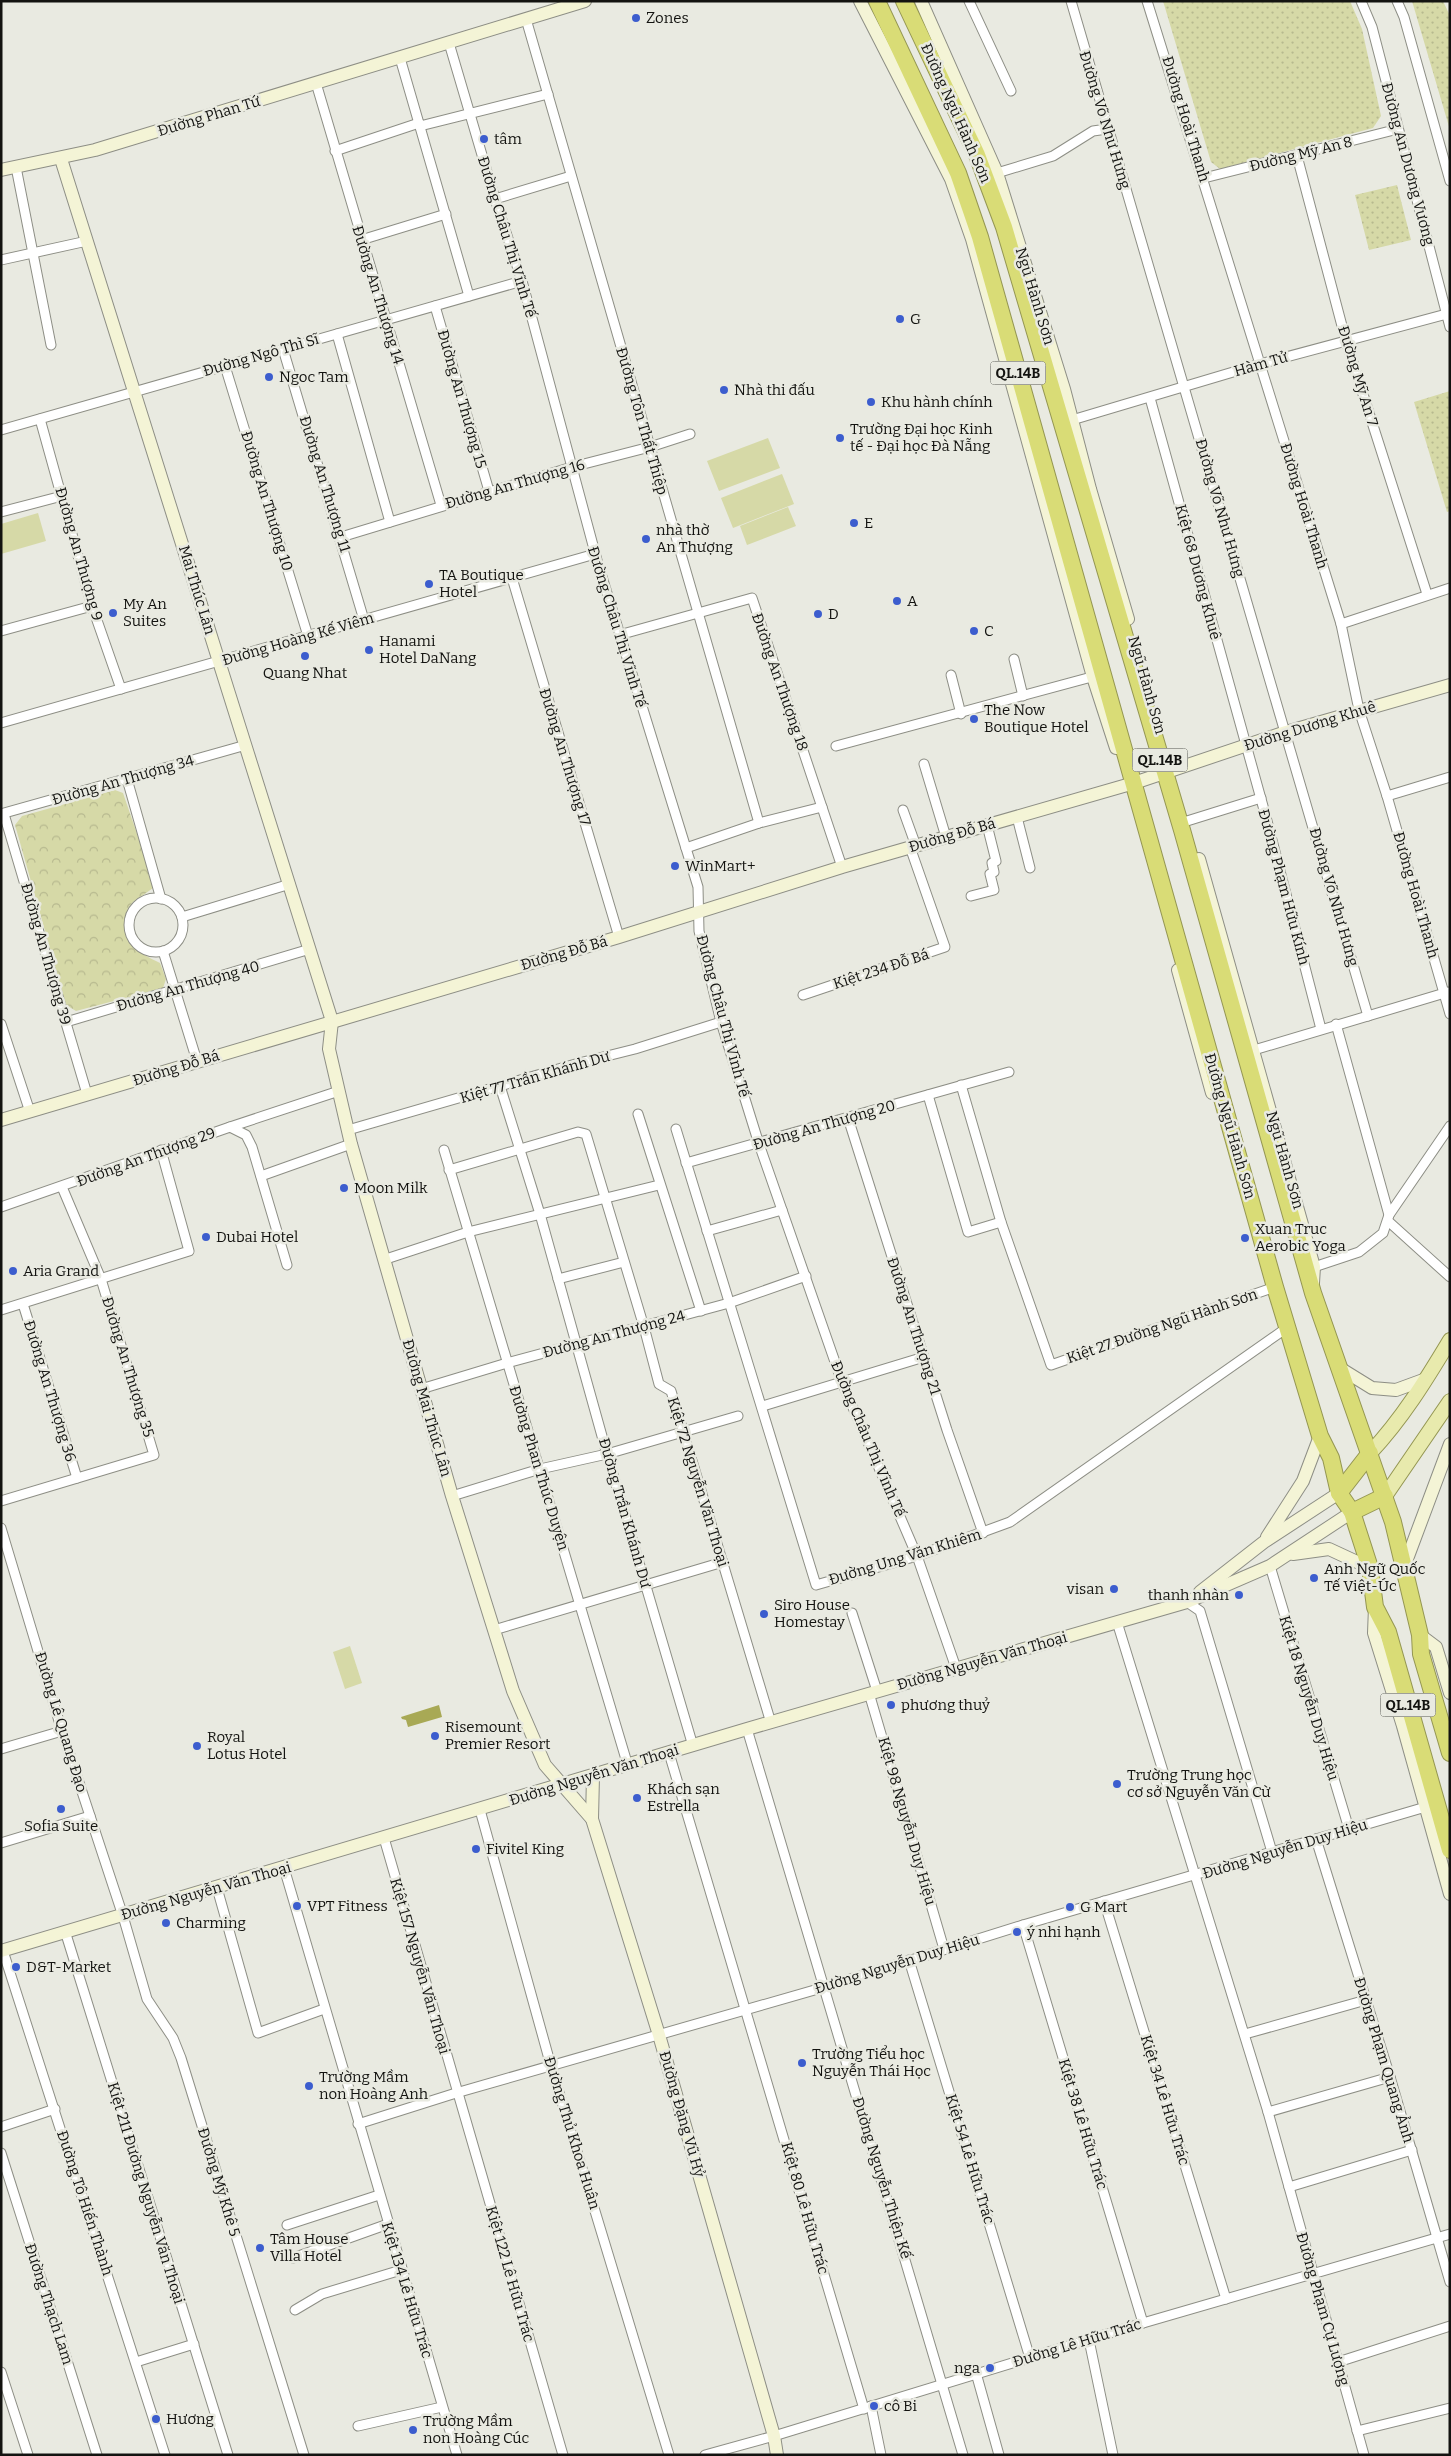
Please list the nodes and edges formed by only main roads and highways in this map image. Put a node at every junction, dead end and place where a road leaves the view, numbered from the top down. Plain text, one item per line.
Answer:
1 (877, 1) edge
2 (904, 1) edge
3 (1004, 227) joint
4 (1450, 1340) edge
5 (1450, 1400) edge
6 (1370, 1453) junction
7 (1339, 1493) junction
8 (1385, 1496) junction
9 (1352, 1512) junction
10 (1450, 1753) edge
11 (1450, 1850) edge

1 - 7 highway, Đường Ngũ Hành Sơn / QL.14B
2 - 3 highway, Đường Ngũ Hành Sơn / QL.14B
3 - 6 highway, Ngũ Hành Sơn / QL.14B
4 - 6 main road
5 - 8 main road
6 - 7 highway
6 - 8 highway
7 - 9 highway
8 - 9 highway
8 - 10 highway, QL.14B
9 - 11 highway, QL.14B

